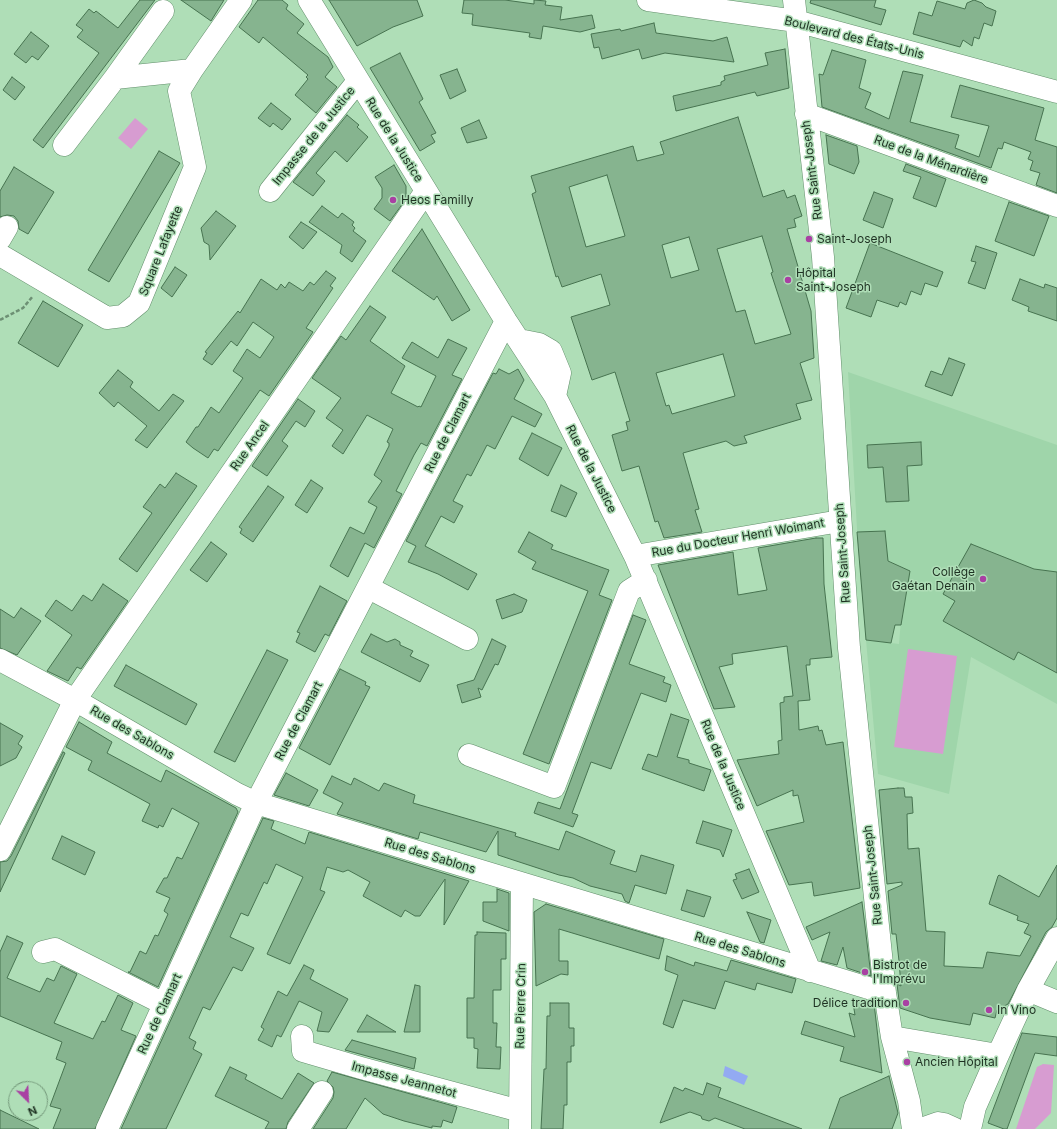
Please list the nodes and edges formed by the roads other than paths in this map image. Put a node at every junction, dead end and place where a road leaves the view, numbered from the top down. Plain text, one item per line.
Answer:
1 (241, 0) edge
2 (309, 0) edge
3 (648, 0) edge
4 (795, 10) edge
5 (163, 11) dead end
6 (192, 70) junction
7 (115, 78) junction
8 (358, 81) junction
9 (1057, 92) edge
10 (806, 114) junction
11 (64, 145) dead end
12 (426, 191) junction
13 (270, 192) dead end
14 (1057, 206) edge
15 (0, 255) edge
16 (506, 321) junction
17 (840, 521) junction
18 (635, 556) junction
19 (646, 580) junction
20 (369, 588) junction
21 (467, 639) dead end
22 (0, 660) edge
23 (75, 700) junction
24 (469, 756) dead end
25 (256, 803) junction
26 (0, 850) edge
27 (522, 884) junction
28 (1057, 938) edge
29 (43, 952) dead end
30 (810, 971) junction
31 (1028, 990) junction
32 (885, 993) junction
33 (1057, 1002) edge
34 (164, 1004) junction
35 (302, 1036) dead end
36 (892, 1037) junction
37 (998, 1055) junction
38 (322, 1092) dead end
39 (520, 1120) edge
40 (940, 1128) edge
41 (107, 1129) edge
42 (298, 1129) edge

1 - 6 street, Square Lafayette
2 - 8 street, Rue de la Justice
3 - 4 street, Boulevard des États-Unis
4 - 9 street, Boulevard des États-Unis
4 - 10 street, Rue Saint-Joseph
5 - 7 street
6 - 7 street
6 - 15 street, Square Lafayette
7 - 11 street
8 - 12 street, Rue de la Justice
8 - 13 street, Impasse de la Justice
10 - 14 street, Rue de la Ménardière
10 - 17 street, Rue Saint-Joseph
12 - 16 street, Rue de la Justice
12 - 23 street, Rue Ancel
16 - 18 street, Rue de la Justice
16 - 20 street, Rue de Clamart
17 - 18 street, Rue du Docteur Henri Woimant
17 - 32 street, Rue Saint-Joseph
18 - 19 street, Rue de la Justice
19 - 24 street
19 - 30 street, Rue de la Justice
20 - 21 street
20 - 25 street, Rue de Clamart
22 - 23 street, Rue des Sablons
23 - 25 street, Rue des Sablons
23 - 26 street, Rue Ancel
25 - 27 street, Rue des Sablons
25 - 34 street, Rue de Clamart
27 - 30 street, Rue des Sablons
27 - 39 street, Rue Pierre Crin
28 - 31 street
29 - 34 street
30 - 32 street, Rue des Sablons
31 - 33 street
31 - 37 street
32 - 36 street, Rue Saint-Joseph
34 - 41 street, Rue de Clamart
35 - 39 street, Impasse Jeannetot
36 - 37 street
36 - 40 street, Rue Saint-Joseph
37 - 40 street
38 - 42 street

